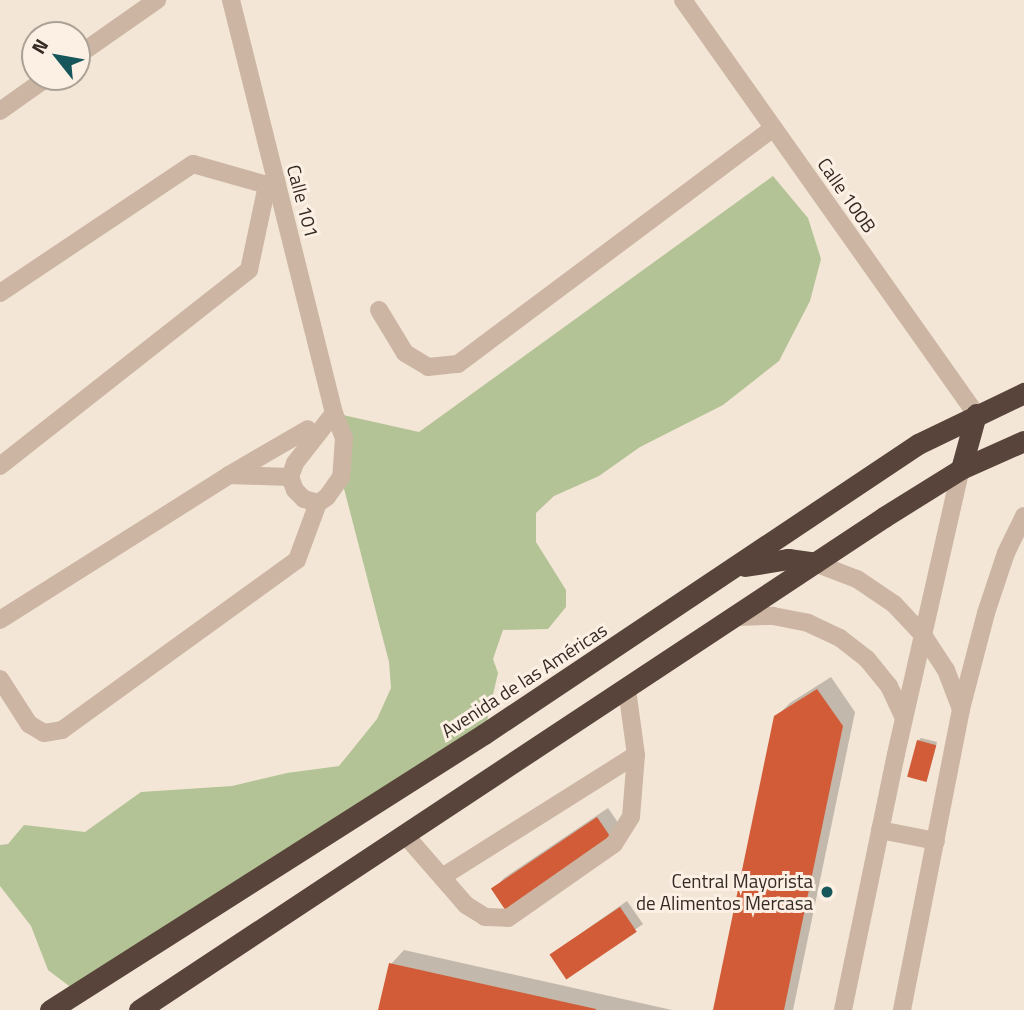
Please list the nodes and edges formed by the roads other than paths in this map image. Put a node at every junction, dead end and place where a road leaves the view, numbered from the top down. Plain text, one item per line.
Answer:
1 (157, 0) edge
2 (231, 0) edge
3 (683, 0) edge
4 (91, 46) edge
5 (28, 91) edge
6 (0, 111) edge
7 (775, 128) junction
8 (271, 183) junction
9 (0, 293) edge
10 (379, 310) dead end
11 (1024, 393) edge
12 (334, 413) junction
13 (975, 414) junction
14 (308, 429) dead end
15 (1024, 441) edge
16 (0, 466) edge
17 (961, 469) junction
18 (229, 475) junction
19 (290, 477) junction
20 (318, 503) junction
21 (1024, 516) edge
22 (815, 563) junction
23 (734, 570) junction
24 (738, 617) junction
25 (0, 620) edge
26 (923, 635) junction
27 (0, 679) edge
28 (627, 689) junction
29 (961, 709) junction
30 (904, 718) junction
31 (636, 755) junction
32 (880, 830) junction
33 (406, 836) junction
34 (936, 841) junction
35 (442, 877) junction
36 (50, 1010) edge
37 (139, 1010) edge
38 (843, 1010) edge
39 (902, 1010) edge

1 - 4 street
2 - 8 street, Calle 101
3 - 7 street, Calle 100B
5 - 6 street
7 - 10 street
7 - 13 street, Calle 100B
8 - 9 street
8 - 12 street, Calle 101
8 - 16 street
11 - 13 highway, Avenida de las Américas
12 - 19 street
12 - 20 street, Calle 101
13 - 17 highway
13 - 23 highway, Avenida de las Américas
14 - 18 street
15 - 17 highway
17 - 22 highway
17 - 26 street
18 - 19 street
18 - 25 street
19 - 20 street
20 - 27 street
21 - 29 street
22 - 23 highway
22 - 24 highway
22 - 26 street
23 - 36 highway, Avenida de las Américas
24 - 28 highway
24 - 30 street
26 - 29 street
26 - 30 street
28 - 31 street
28 - 33 highway
29 - 34 street
30 - 32 street
31 - 35 street
31 - 35 street
32 - 34 street
32 - 38 street
33 - 35 street
33 - 37 highway
34 - 39 street

